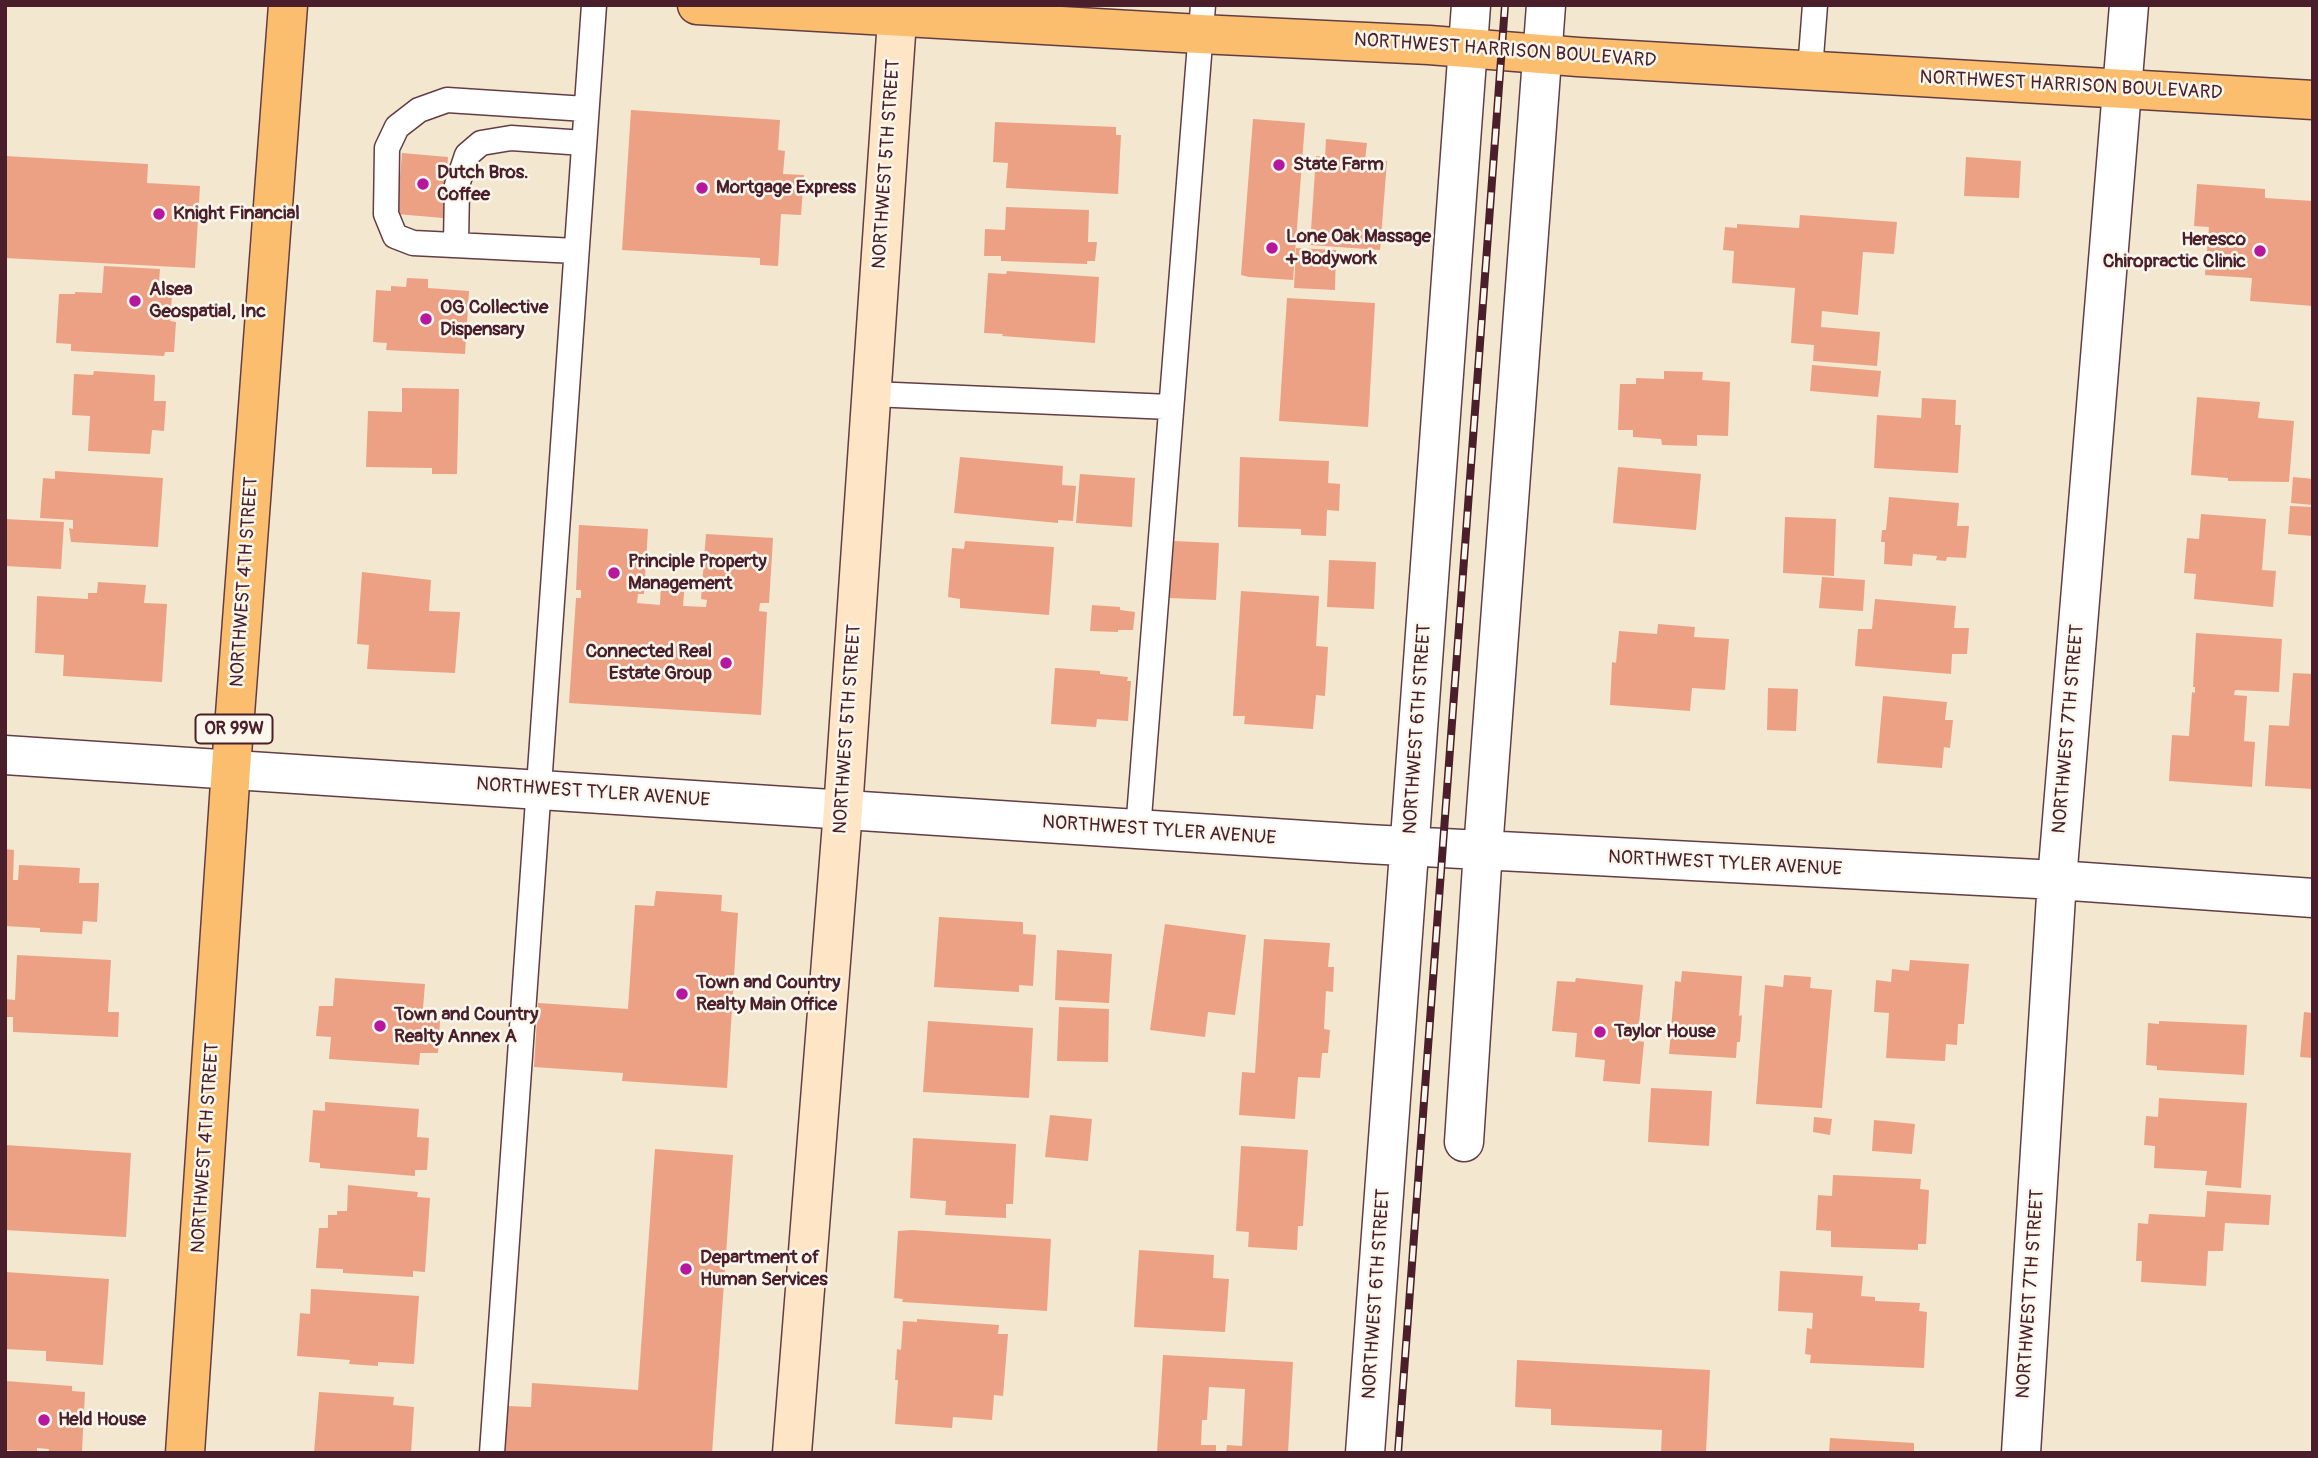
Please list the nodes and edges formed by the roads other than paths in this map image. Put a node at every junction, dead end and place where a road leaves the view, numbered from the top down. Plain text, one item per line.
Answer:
1 (288, 5) edge
2 (594, 5) edge
3 (697, 5) edge
4 (1471, 5) edge
5 (1546, 5) edge
6 (1815, 5) edge
7 (2129, 5) edge
8 (898, 11) edge
9 (1021, 15) edge
10 (1202, 20) edge
11 (1468, 48) junction
12 (1542, 54) junction
13 (1810, 70) junction
14 (2122, 89) junction
15 (2313, 100) edge
16 (586, 109) junction
17 (584, 143) junction
18 (456, 245) junction
19 (576, 251) junction
20 (872, 394) junction
21 (1170, 407) junction
22 (5, 755) edge
23 (231, 768) junction
24 (538, 790) junction
25 (843, 810) junction
26 (1139, 830) junction
27 (1410, 846) junction
28 (1483, 850) junction
29 (2057, 880) junction
30 (2313, 898) edge
31 (1464, 1142) dead end
32 (185, 1453) edge
33 (492, 1453) edge
34 (792, 1453) edge
35 (1365, 1453) edge
36 (2021, 1453) edge

1 - 23 main road, NORTHWEST 4TH STREET / OR 99W
2 - 16 lane
3 - 8 main road, NORTHWEST HARRISON BOULEVARD
4 - 11 street, NORTHWEST 6TH STREET
5 - 12 street
6 - 13 lane
7 - 14 street, NORTHWEST 7TH STREET
8 - 9 main road, NORTHWEST HARRISON BOULEVARD
8 - 20 street, NORTHWEST 5TH STREET
9 - 10 main road, NORTHWEST HARRISON BOULEVARD
10 - 11 main road, NORTHWEST HARRISON BOULEVARD
10 - 21 lane
11 - 12 main road, NORTHWEST HARRISON BOULEVARD
11 - 27 street, NORTHWEST 6TH STREET
12 - 13 main road, NORTHWEST HARRISON BOULEVARD
12 - 28 street
13 - 14 main road, NORTHWEST HARRISON BOULEVARD
14 - 15 main road, NORTHWEST HARRISON BOULEVARD
14 - 29 street, NORTHWEST 7TH STREET
16 - 17 lane
16 - 18 lane
17 - 18 lane
17 - 19 lane
18 - 19 lane
19 - 24 lane
20 - 21 lane
20 - 25 street, NORTHWEST 5TH STREET
21 - 26 lane
22 - 23 street, NORTHWEST TYLER AVENUE
23 - 24 street, NORTHWEST TYLER AVENUE
23 - 32 main road, NORTHWEST 4TH STREET / OR 99W
24 - 25 street, NORTHWEST TYLER AVENUE
24 - 33 lane
25 - 26 street, NORTHWEST TYLER AVENUE
25 - 34 street, NORTHWEST 5TH STREET
26 - 27 street, NORTHWEST TYLER AVENUE
27 - 28 street, NORTHWEST TYLER AVENUE
27 - 35 street, NORTHWEST 6TH STREET
28 - 29 street, NORTHWEST TYLER AVENUE
28 - 31 street
29 - 30 street, NORTHWEST TYLER AVENUE
29 - 36 street, NORTHWEST 7TH STREET

